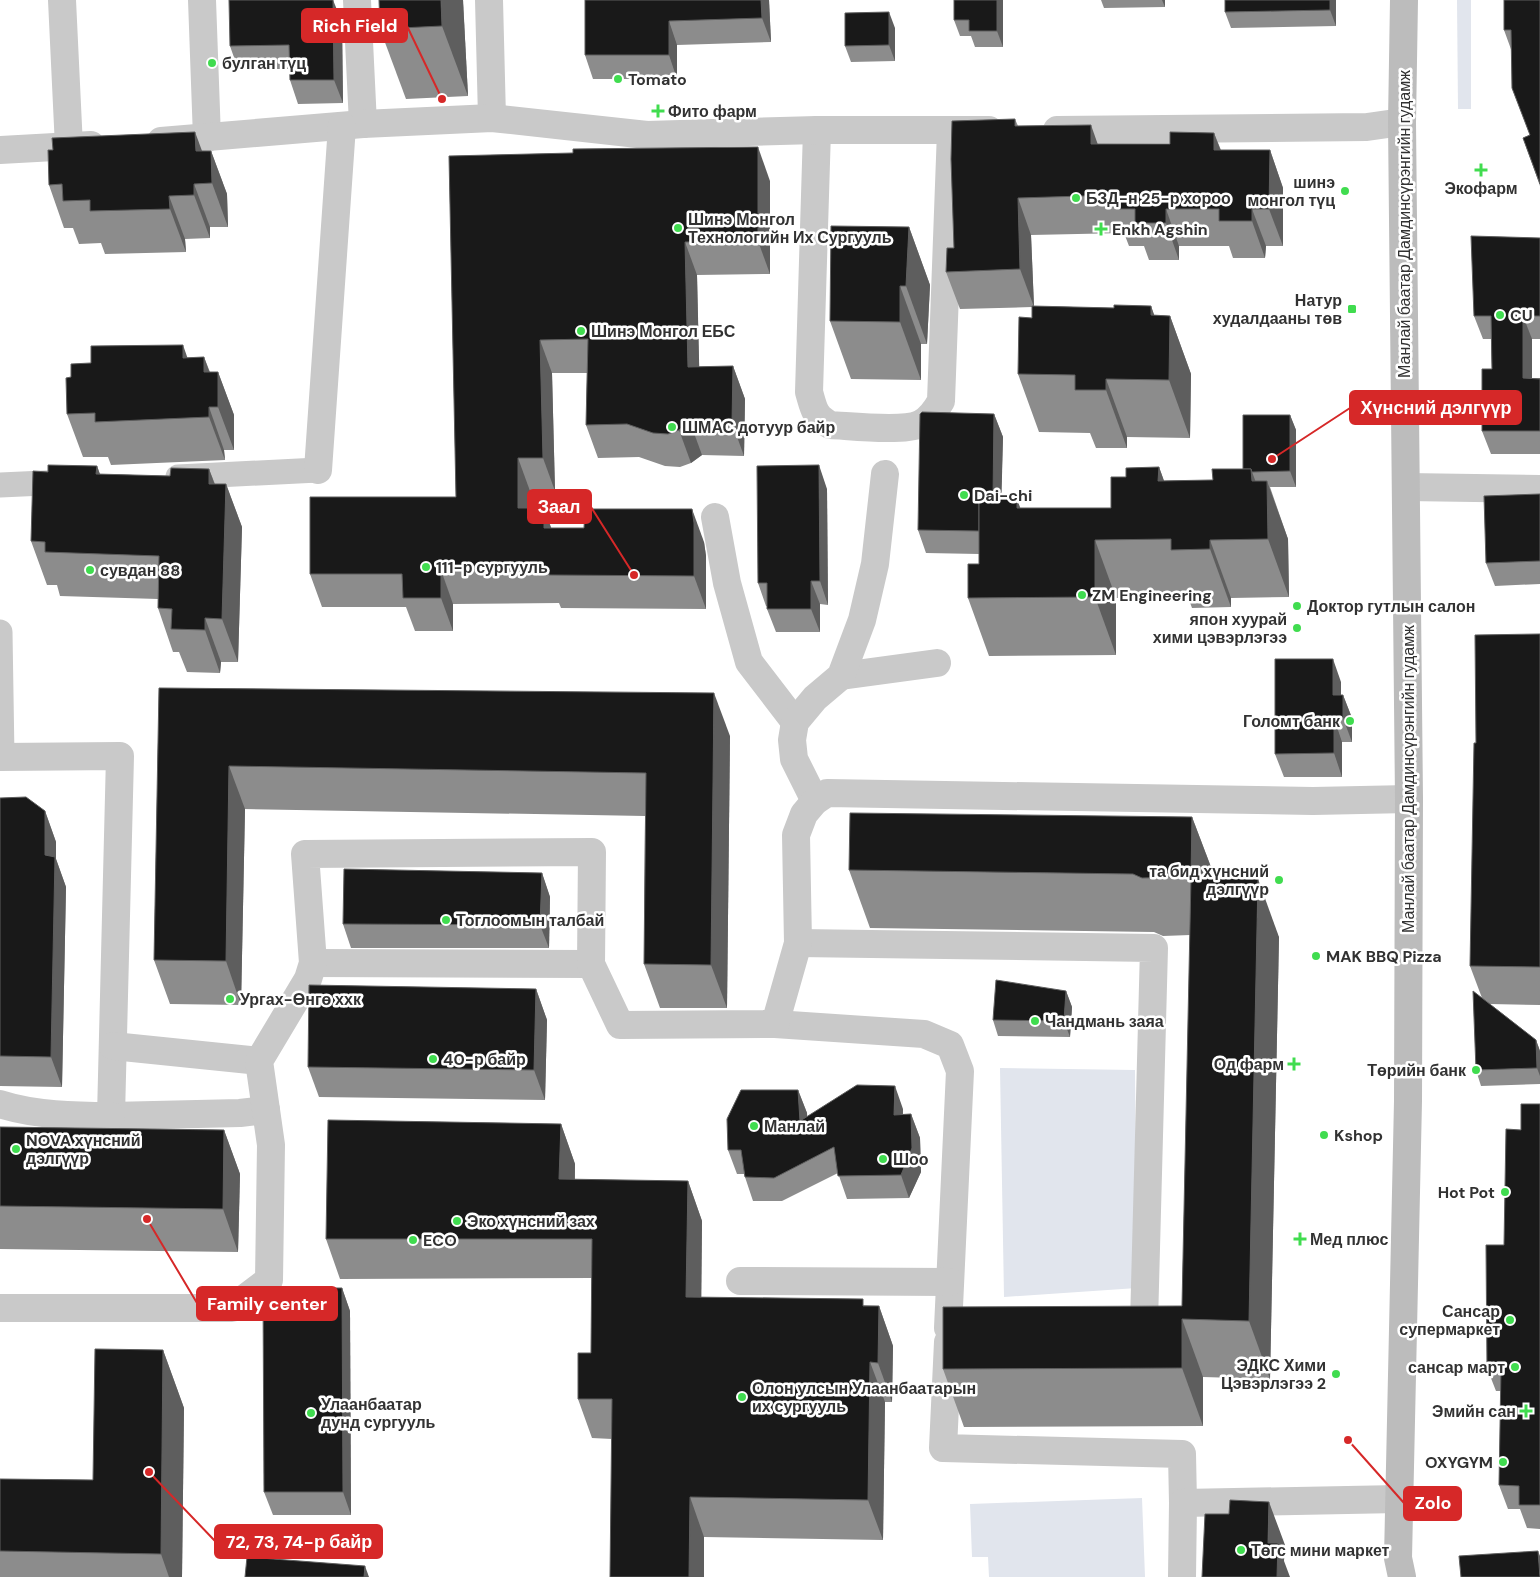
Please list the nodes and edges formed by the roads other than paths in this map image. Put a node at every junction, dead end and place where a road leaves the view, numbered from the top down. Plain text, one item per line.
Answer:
1 (62, 0) edge
2 (202, 0) edge
3 (357, 0) edge
4 (489, 0) edge
5 (1404, 0) edge
6 (492, 118) junction
7 (1402, 122) junction
8 (353, 125) junction
9 (817, 130) junction
10 (951, 130) junction
11 (207, 138) junction
12 (69, 147) junction
13 (0, 150) edge
14 (318, 470) joint
15 (885, 474) dead end
16 (159, 478) edge
17 (89, 481) edge
18 (0, 486) edge
19 (1406, 487) junction
20 (1540, 489) edge
21 (715, 518) dead end
22 (0, 632) edge
23 (937, 663) dead end
24 (841, 676) junction
25 (795, 722) junction
26 (1, 757) edge
27 (1409, 799) junction
28 (815, 801) junction
29 (798, 942) junction
30 (313, 963) junction
31 (591, 964) junction
32 (775, 1024) junction
33 (113, 1046) junction
34 (259, 1061) junction
35 (0, 1104) edge
36 (266, 1110) junction
37 (111, 1116) junction
38 (740, 1281) dead end
39 (950, 1282) junction
40 (0, 1308) edge
41 (1105, 1324) edge
42 (1399, 1499) junction
43 (1184, 1503) junction
44 (1398, 1571) edge
45 (1182, 1577) edge

1 - 12 street
2 - 11 street
3 - 8 street
4 - 6 street
5 - 7 main road, Манлай баатар Дамдинсүрэнгийн гудамж
6 - 8 street
6 - 9 street
7 - 10 street
7 - 19 main road, Манлай баатар Дамдинсүрэнгийн гудамж
8 - 11 street
8 - 14 street
9 - 10 street
9 - 10 street
11 - 12 street
12 - 13 street
14 - 16 street
15 - 24 street
17 - 18 street
19 - 20 street
19 - 27 main road, Манлай баатар Дамдинсүрэнгийн гудамж
21 - 25 street
22 - 26 street
23 - 24 street
24 - 25 street
25 - 28 street
26 - 33 street
27 - 28 street
27 - 42 main road, Манлай баатар Дамдинсүрэнгийн гудамж
28 - 29 street
29 - 32 street
29 - 41 street
30 - 31 street
30 - 31 street
30 - 34 street
31 - 32 street
32 - 39 street
33 - 34 street
33 - 37 street
34 - 36 street
35 - 37 street
36 - 37 street
36 - 40 street
38 - 39 street
39 - 43 street
42 - 43 street
42 - 44 main road, Манлай баатар Дамдинсүрэнгийн гудамж
43 - 45 street

